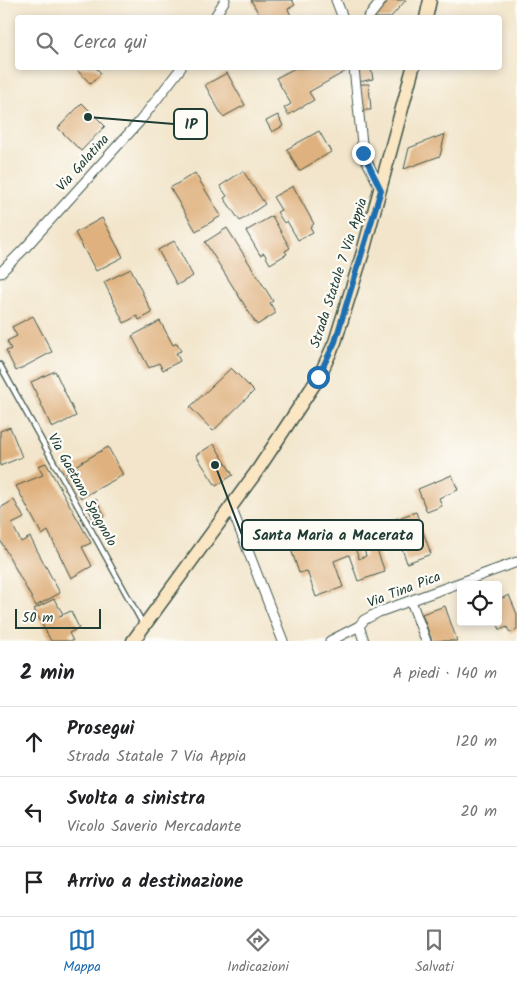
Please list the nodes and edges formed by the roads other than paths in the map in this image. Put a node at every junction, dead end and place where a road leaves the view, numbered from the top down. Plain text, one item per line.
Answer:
1 (225, 0) edge
2 (336, 0) edge
3 (382, 0) edge
4 (430, 0) edge
5 (216, 15) edge
6 (342, 15) edge
7 (370, 15) edge
8 (427, 15) edge
9 (179, 70) edge
10 (354, 70) edge
11 (412, 70) edge
12 (381, 190) junction
13 (0, 273) edge
14 (0, 365) edge
15 (231, 507) junction
16 (517, 562) edge
17 (411, 602) junction
18 (145, 626) junction
19 (359, 626) junction
20 (133, 641) edge
21 (283, 641) edge
22 (330, 641) edge
23 (364, 641) edge
24 (426, 641) edge

1 - 5 street
2 - 6 street
3 - 7 street
4 - 8 main road
9 - 13 street, Via Galatina
10 - 12 street
11 - 12 main road, Strada Statale 7 Via Appia
12 - 15 main road, Strada Statale 7 Via Appia
14 - 18 lane, Via Gaetano Spagnolo
15 - 18 main road, Strada Statale 7 Via Appia
15 - 21 street
16 - 17 street, Via Tina Pica
17 - 19 street, Via Tina Pica
17 - 24 street
18 - 20 main road, Strada Statale 7 Via Appia
19 - 22 street, Via Tina Pica
19 - 23 street, Via Tina Pica

